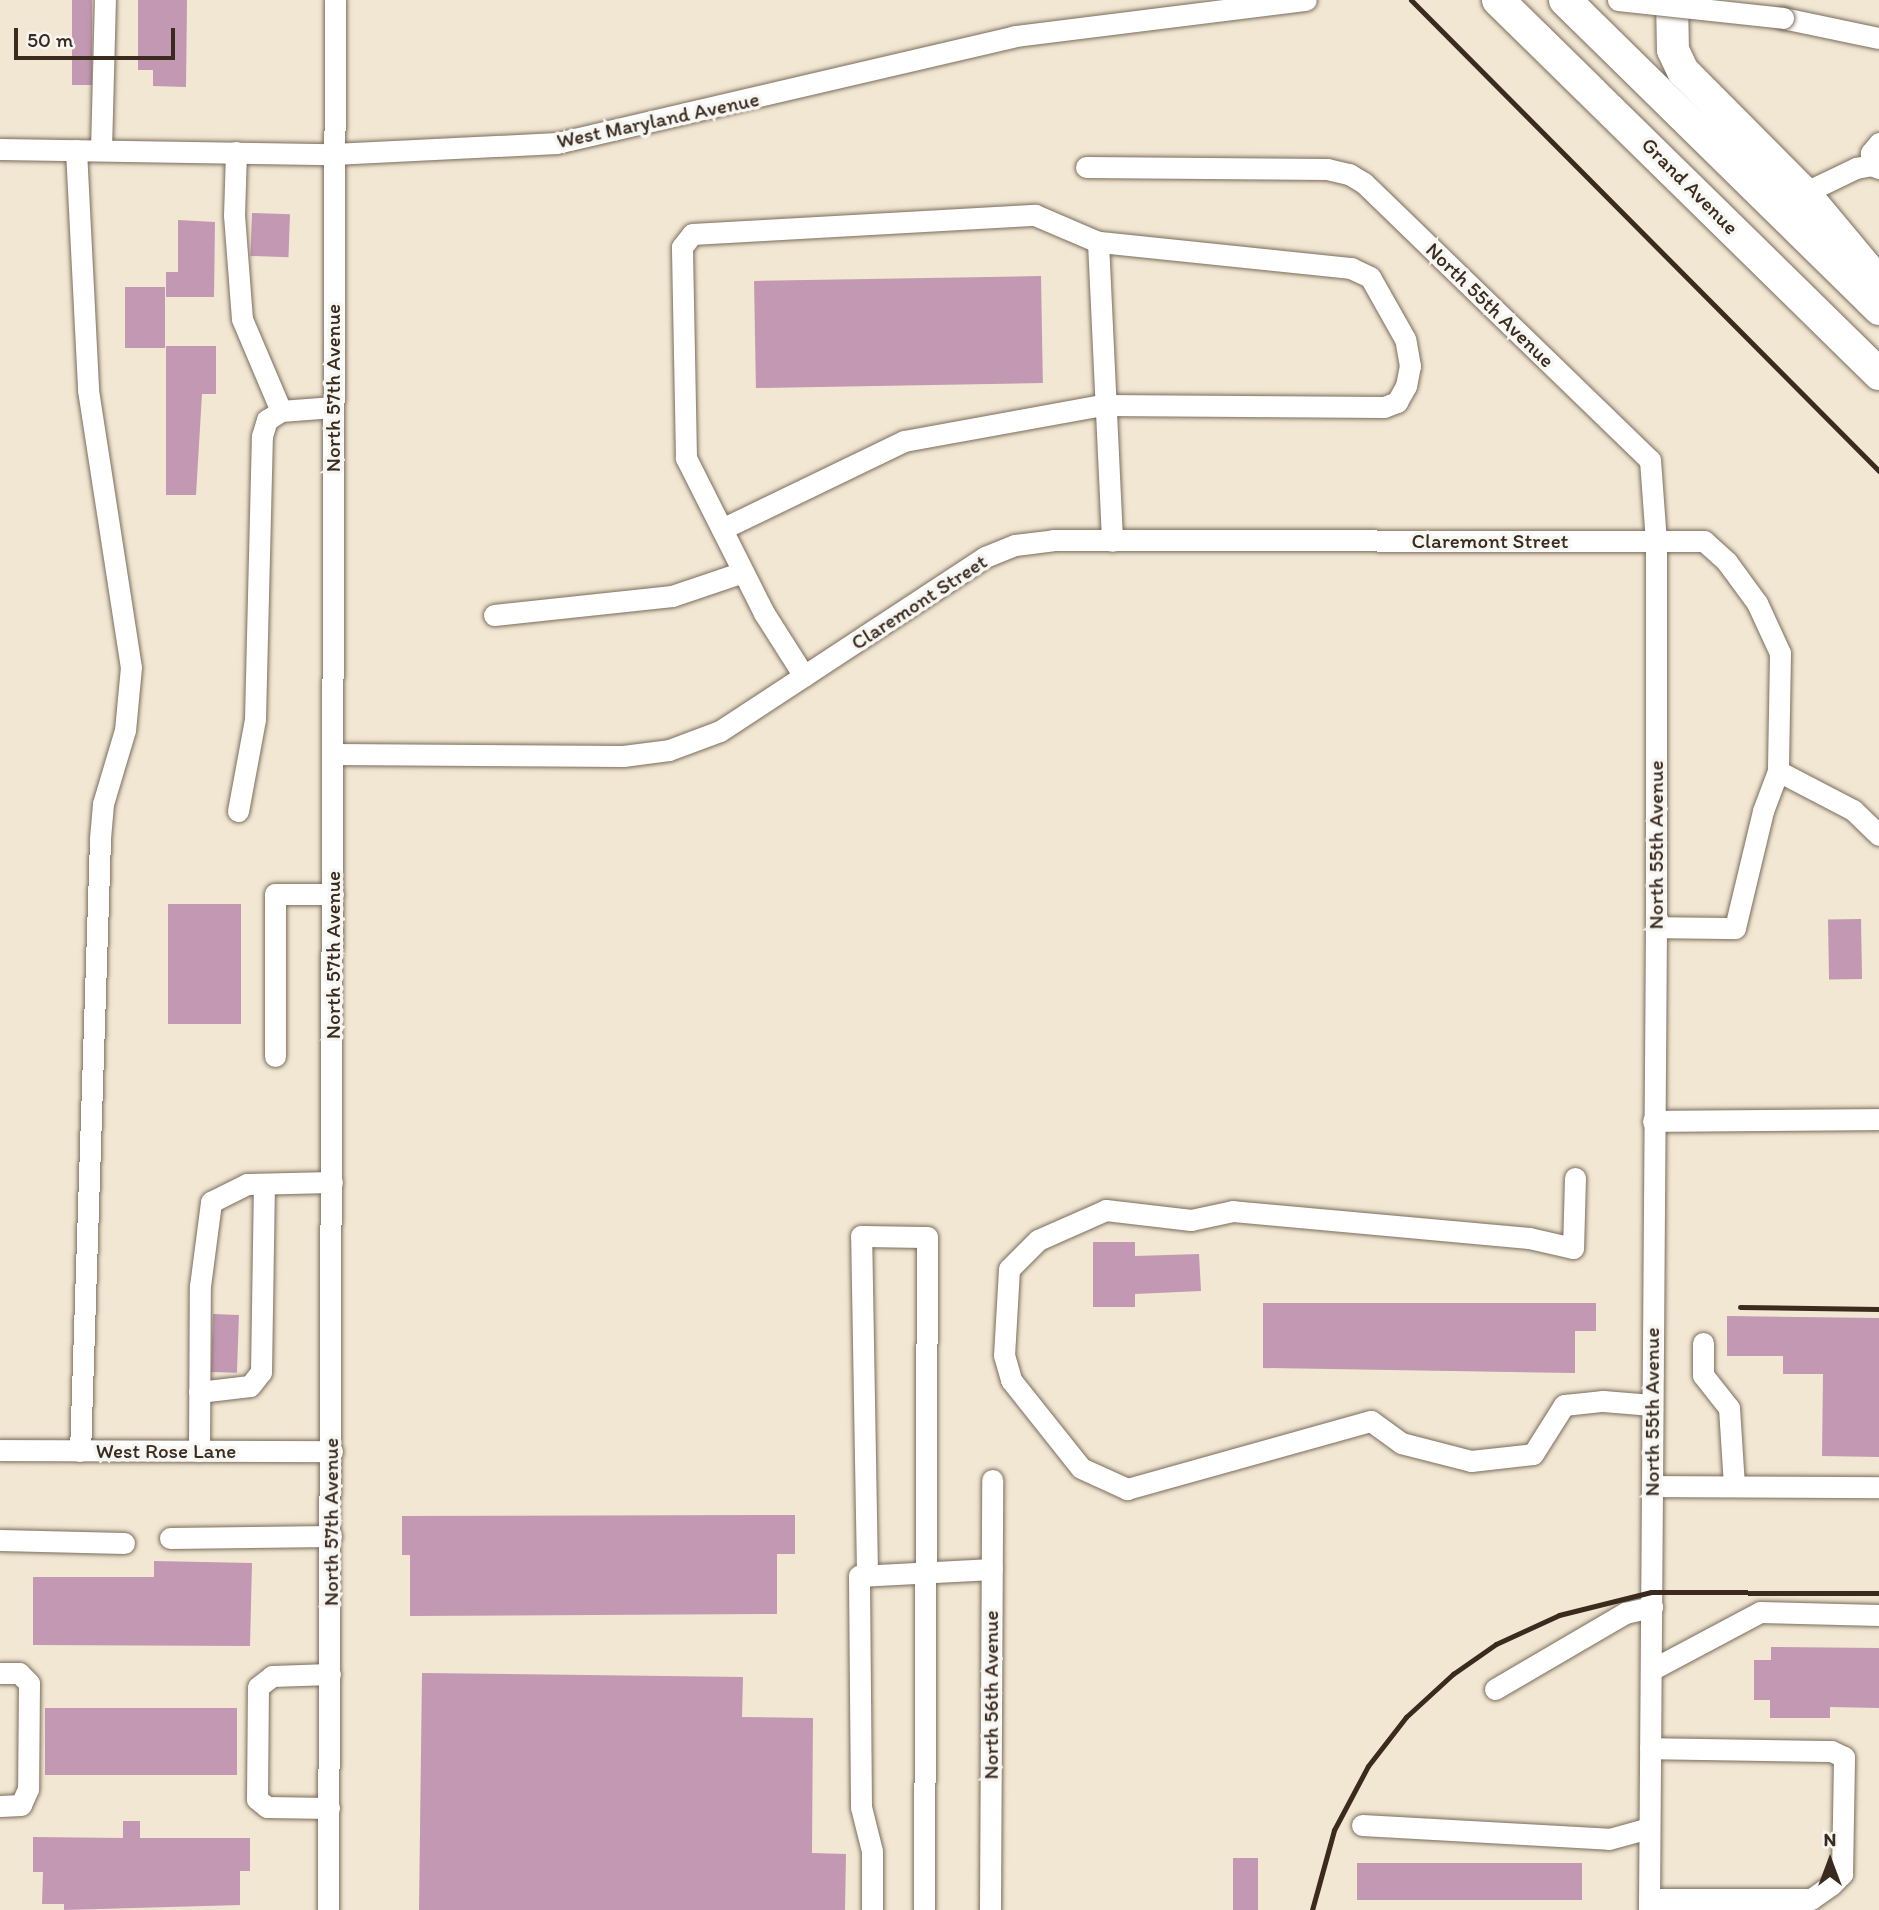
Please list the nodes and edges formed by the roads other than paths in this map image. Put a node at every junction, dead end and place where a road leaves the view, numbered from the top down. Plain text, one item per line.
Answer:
1 (105, 0) edge
2 (335, 0) edge
3 (1306, 0) edge
4 (1499, 0) edge
5 (1565, 0) edge
6 (1618, 0) edge
7 (1672, 0) edge
8 (1879, 38) edge
9 (1879, 142) edge
10 (0, 149) edge
11 (76, 150) junction
12 (101, 150) junction
13 (236, 152) junction
14 (333, 154) junction
15 (1086, 167) dead end
16 (1875, 167) edge
17 (1804, 193) junction
18 (1098, 242) junction
19 (1879, 283) edge
20 (1879, 309) edge
21 (1879, 374) edge
22 (1103, 405) junction
23 (333, 407) junction
24 (281, 411) junction
25 (722, 529) junction
26 (1112, 541) junction
27 (1656, 542) junction
28 (743, 572) junction
29 (494, 615) dead end
30 (804, 676) junction
31 (333, 754) junction
32 (1778, 771) junction
33 (238, 811) dead end
34 (1879, 835) edge
35 (333, 894) junction
36 (1656, 927) junction
37 (275, 1056) dead end
38 (1879, 1119) edge
39 (1653, 1121) junction
40 (1575, 1178) dead end
41 (332, 1182) junction
42 (264, 1184) junction
43 (1703, 1343) dead end
44 (200, 1392) junction
45 (1652, 1405) junction
46 (0, 1450) edge
47 (80, 1451) junction
48 (200, 1451) junction
49 (332, 1451) junction
50 (992, 1480) dead end
51 (1652, 1486) junction
52 (1734, 1486) junction
53 (1879, 1487) edge
54 (331, 1536) junction
55 (170, 1538) dead end
56 (0, 1540) edge
57 (124, 1543) dead end
58 (992, 1569) junction
59 (926, 1570) junction
60 (867, 1572) junction
61 (1651, 1607) junction
62 (1879, 1615) edge
63 (1651, 1670) junction
64 (0, 1673) edge
65 (330, 1674) junction
66 (1495, 1689) dead end
67 (1650, 1748) junction
68 (0, 1806) edge
69 (329, 1808) junction
70 (1362, 1825) dead end
71 (1649, 1828) junction
72 (1649, 1904) edge
73 (328, 1910) edge
74 (872, 1910) edge
75 (924, 1910) edge
76 (990, 1910) edge

1 - 12 street
2 - 14 street, North 57th Avenue
3 - 14 street, West Maryland Avenue
4 - 21 highway, Grand Avenue
5 - 20 highway
6 - 8 street, bridge
7 - 17 highway
9 - 16 street
10 - 11 street, West Maryland Avenue
11 - 12 street, West Maryland Avenue
11 - 47 street
12 - 13 street, West Maryland Avenue
13 - 14 street, West Maryland Avenue
13 - 24 street
14 - 23 street, North 57th Avenue
15 - 27 street, North 55th Avenue
16 - 17 street
17 - 19 highway
18 - 22 street
18 - 22 street
18 - 25 street
22 - 25 street
22 - 26 street
23 - 24 street
23 - 31 street, North 57th Avenue
24 - 33 street
25 - 28 street
26 - 27 street, Claremont Street
26 - 30 street, Claremont Street
27 - 32 street, Claremont Street
27 - 36 street, North 55th Avenue
28 - 29 street
28 - 30 street
30 - 31 street, Claremont Street
31 - 35 street, North 57th Avenue
32 - 34 street
32 - 36 street
35 - 37 street
35 - 41 street, North 57th Avenue
36 - 39 street, North 55th Avenue
38 - 39 street
39 - 45 street, North 55th Avenue
40 - 45 street
41 - 42 street
41 - 49 street, North 57th Avenue
42 - 44 street
42 - 44 street
43 - 52 street
44 - 48 street
45 - 51 street, North 55th Avenue
46 - 47 street, West Rose Lane
47 - 48 street, West Rose Lane
48 - 49 street, West Rose Lane
49 - 54 street, North 57th Avenue
50 - 58 street, North 56th Avenue
51 - 52 street
51 - 61 street, North 55th Avenue
52 - 53 street
54 - 55 street
54 - 65 street, North 57th Avenue
56 - 57 street
58 - 59 street
58 - 76 street, North 56th Avenue
59 - 60 street
59 - 60 street
59 - 75 street
60 - 74 street
61 - 63 street, North 55th Avenue
61 - 66 street
62 - 63 street
63 - 67 street, North 55th Avenue
64 - 68 street
65 - 69 street, North 57th Avenue
65 - 69 street
67 - 71 street, North 55th Avenue
67 - 72 street
69 - 73 street, North 57th Avenue
70 - 71 street
71 - 72 street, North 55th Avenue

